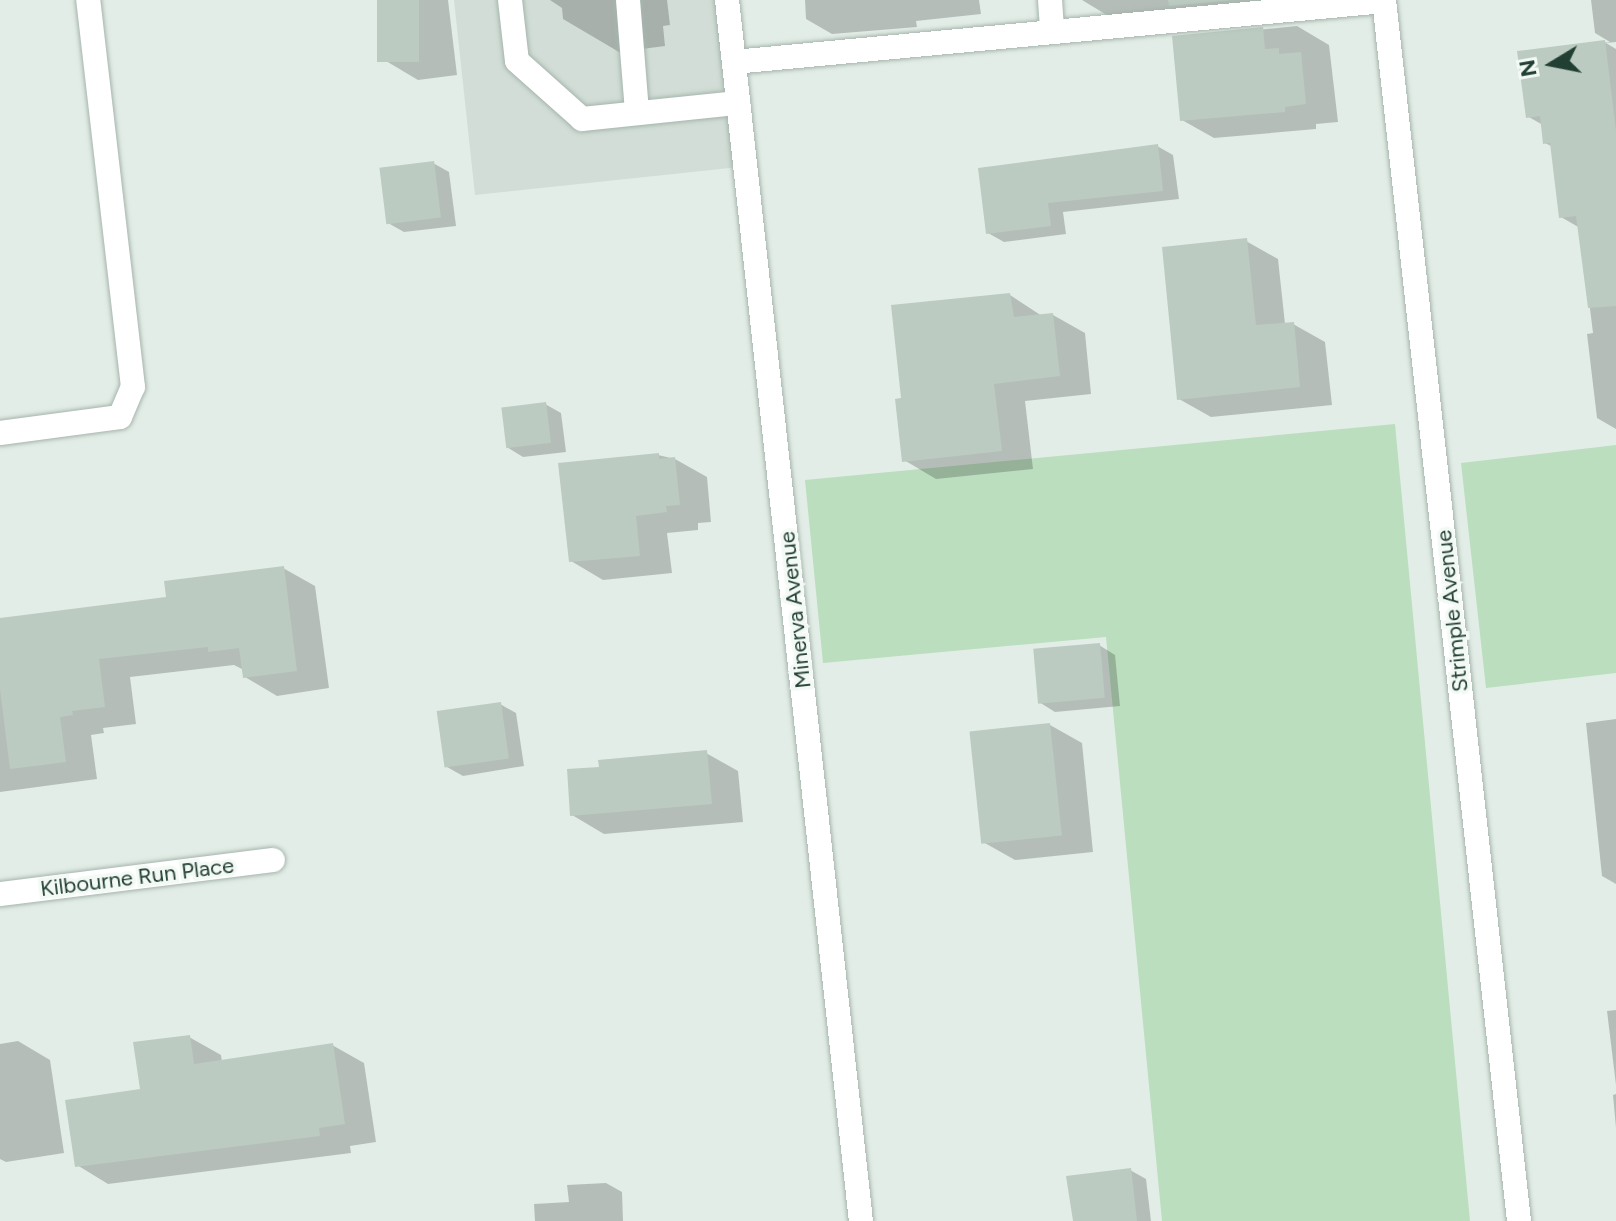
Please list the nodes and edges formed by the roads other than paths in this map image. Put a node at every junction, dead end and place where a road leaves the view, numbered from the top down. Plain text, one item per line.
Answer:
1 (88, 0) edge
2 (510, 0) edge
3 (628, 0) edge
4 (727, 0) edge
5 (1050, 0) edge
6 (1384, 0) edge
7 (1052, 32) junction
8 (734, 62) junction
9 (738, 103) junction
10 (637, 113) junction
11 (0, 433) edge
12 (273, 860) dead end
13 (0, 894) edge
14 (861, 1221) edge
15 (1519, 1221) edge

1 - 11 street
2 - 10 street
3 - 10 street
4 - 8 street, Minerva Avenue
5 - 7 street
6 - 7 street
6 - 15 street, Strimple Avenue
7 - 8 street
8 - 9 street, Minerva Avenue
9 - 10 street
9 - 14 street, Minerva Avenue
12 - 13 street, Kilbourne Run Place

